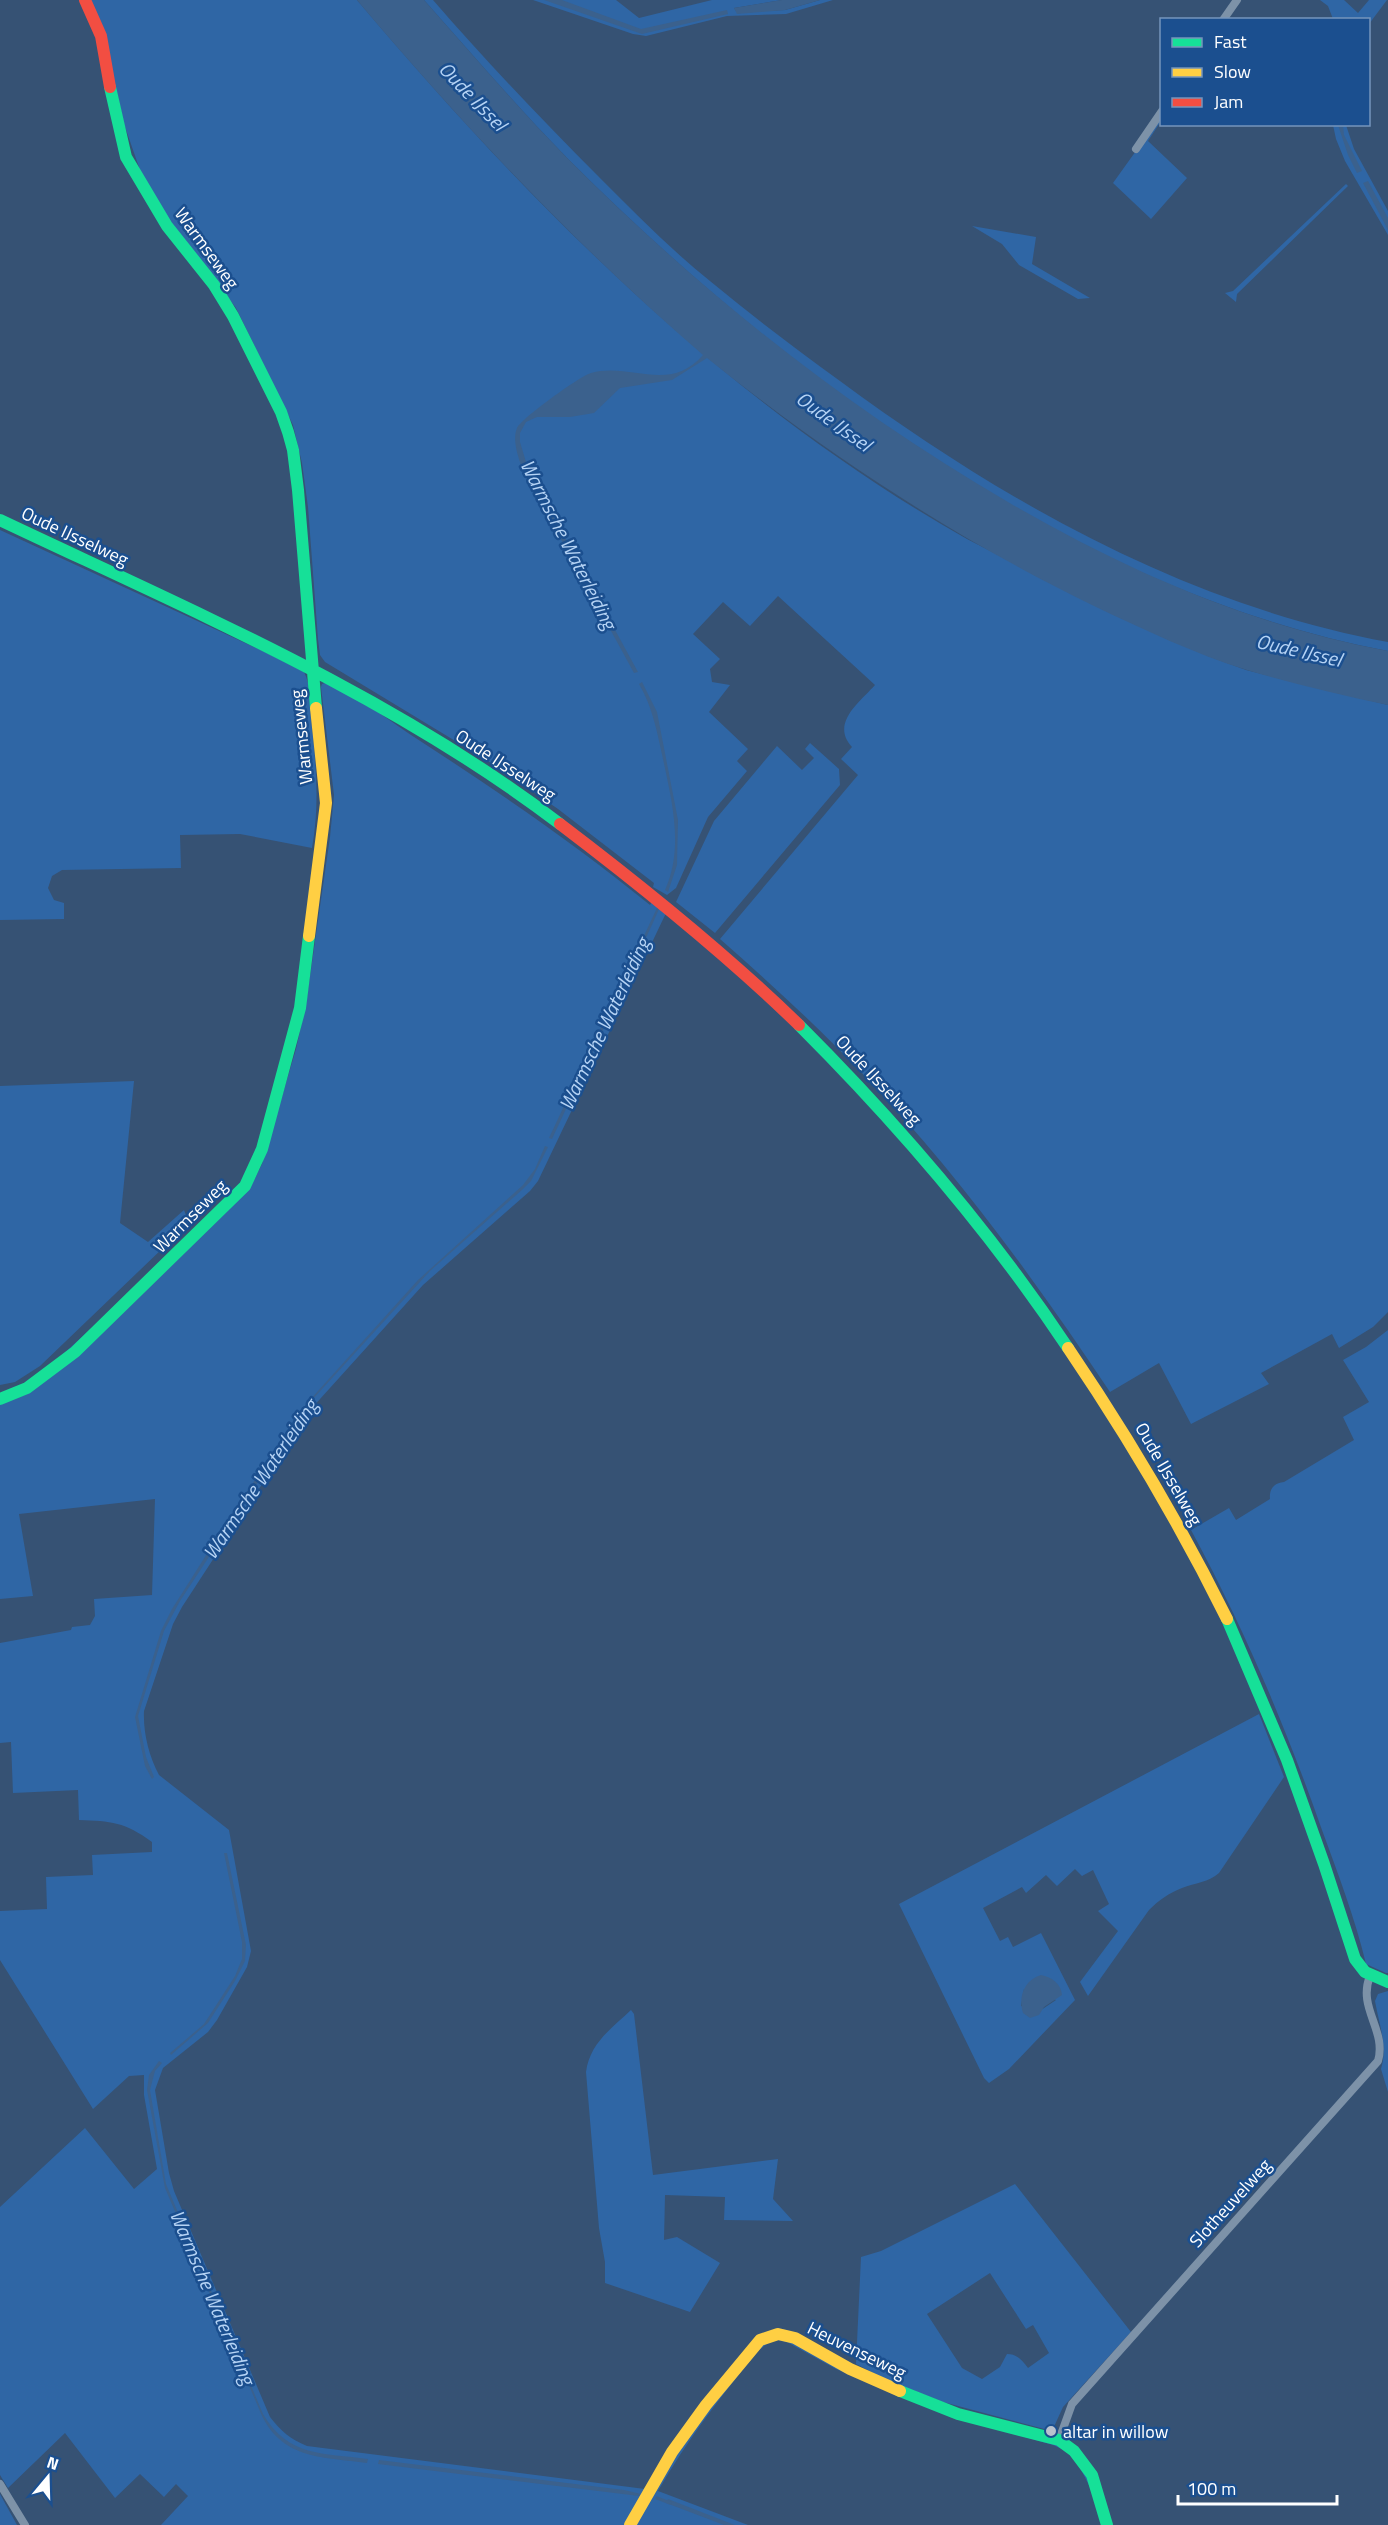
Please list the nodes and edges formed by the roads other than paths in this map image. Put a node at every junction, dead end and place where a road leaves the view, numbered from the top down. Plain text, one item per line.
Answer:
1 (85, 0) edge
2 (1237, 0) edge
3 (1225, 18) edge
4 (1160, 113) edge
5 (1136, 149) dead end
6 (0, 520) edge
7 (312, 668) junction
8 (0, 1399) edge
9 (1370, 1976) junction
10 (1388, 1982) edge
11 (1059, 2440) junction
12 (0, 2484) edge
13 (25, 2525) edge
14 (630, 2525) edge
15 (1107, 2525) edge

1 - 7 street, Warmseweg
2 - 3 street
4 - 5 street
6 - 7 street, Oude IJsselweg
7 - 8 street, Warmseweg
7 - 9 street, Oude IJsselweg
9 - 10 street
9 - 11 street, Slotheuvelweg
11 - 14 street, Heuvenseweg
11 - 15 street, Heuvenseweg
12 - 13 street

